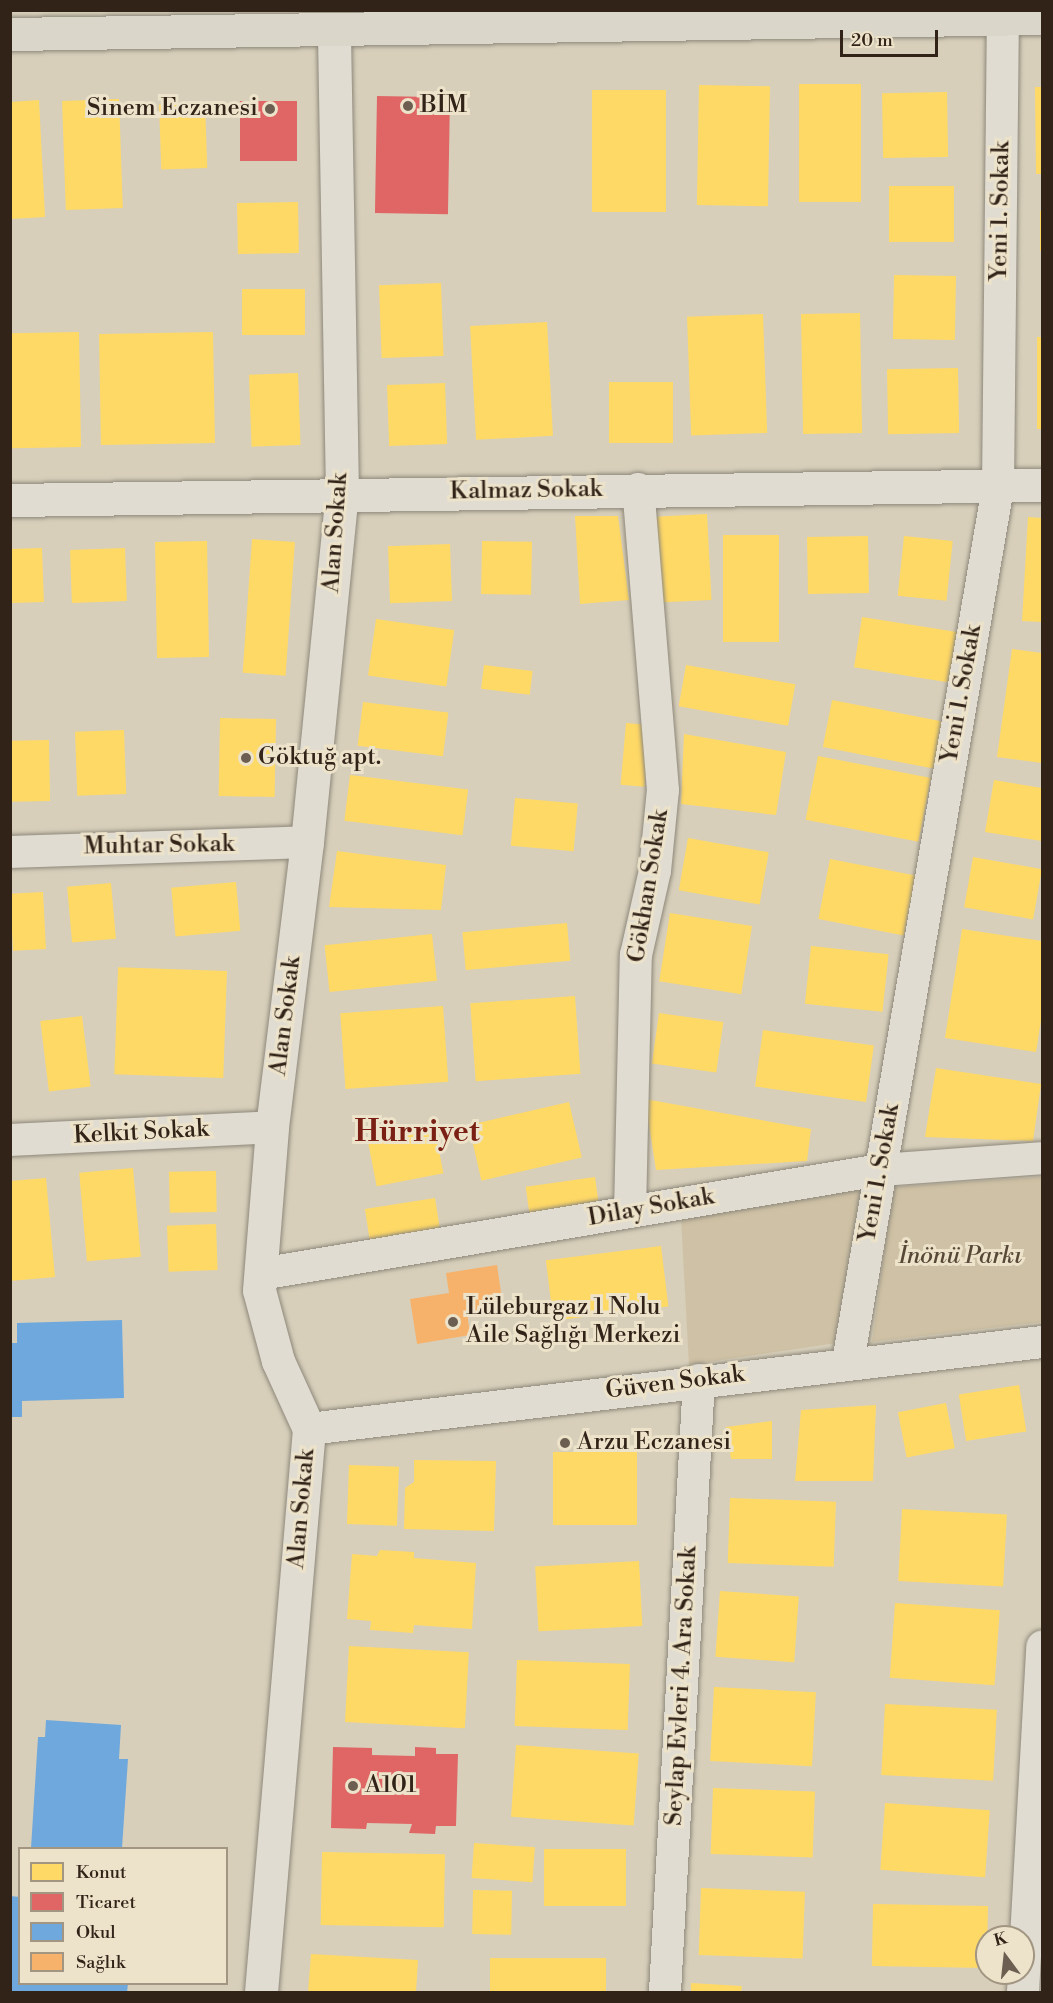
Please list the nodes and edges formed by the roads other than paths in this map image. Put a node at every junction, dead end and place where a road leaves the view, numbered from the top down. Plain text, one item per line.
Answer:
1 (1042, 18) edge
2 (1003, 19) junction
3 (334, 30) junction
4 (10, 34) edge
5 (1042, 485) edge
6 (998, 486) junction
7 (638, 489) junction
8 (342, 493) junction
9 (10, 500) edge
10 (307, 843) junction
11 (10, 852) edge
12 (272, 1127) junction
13 (10, 1140) edge
14 (1042, 1158) edge
15 (880, 1170) junction
16 (630, 1212) junction
17 (261, 1274) junction
18 (1042, 1342) edge
19 (848, 1362) junction
20 (699, 1380) junction
21 (309, 1429) junction
22 (1042, 1647) edge
23 (1035, 1896) edge
24 (261, 1992) edge
25 (665, 1992) edge
26 (1023, 1992) edge

1 - 2 highway
2 - 3 highway
2 - 6 street, Yeni 1. Sokak
3 - 4 highway
3 - 8 street, Alan Sokak
5 - 6 street, Kalmaz Sokak
6 - 7 street, Kalmaz Sokak
6 - 15 street, Yeni 1. Sokak
7 - 8 street, Kalmaz Sokak
7 - 16 street, Gökhan Sokak
8 - 9 street, Kalmaz Sokak
8 - 10 street, Alan Sokak
10 - 11 street, Muhtar Sokak
10 - 12 street, Alan Sokak
12 - 13 street, Kelkit Sokak
12 - 17 street, Alan Sokak
14 - 15 street, Dilay Sokak
15 - 16 street, Dilay Sokak
15 - 19 street, Yeni 1. Sokak
16 - 17 street, Dilay Sokak
17 - 21 street, Alan Sokak
18 - 19 street, Güven Sokak
19 - 20 street, Güven Sokak
20 - 21 street, Güven Sokak
20 - 25 street, Seylap Evleri 4. Ara Sokak
21 - 24 street, Alan Sokak
22 - 23 street
23 - 26 street

